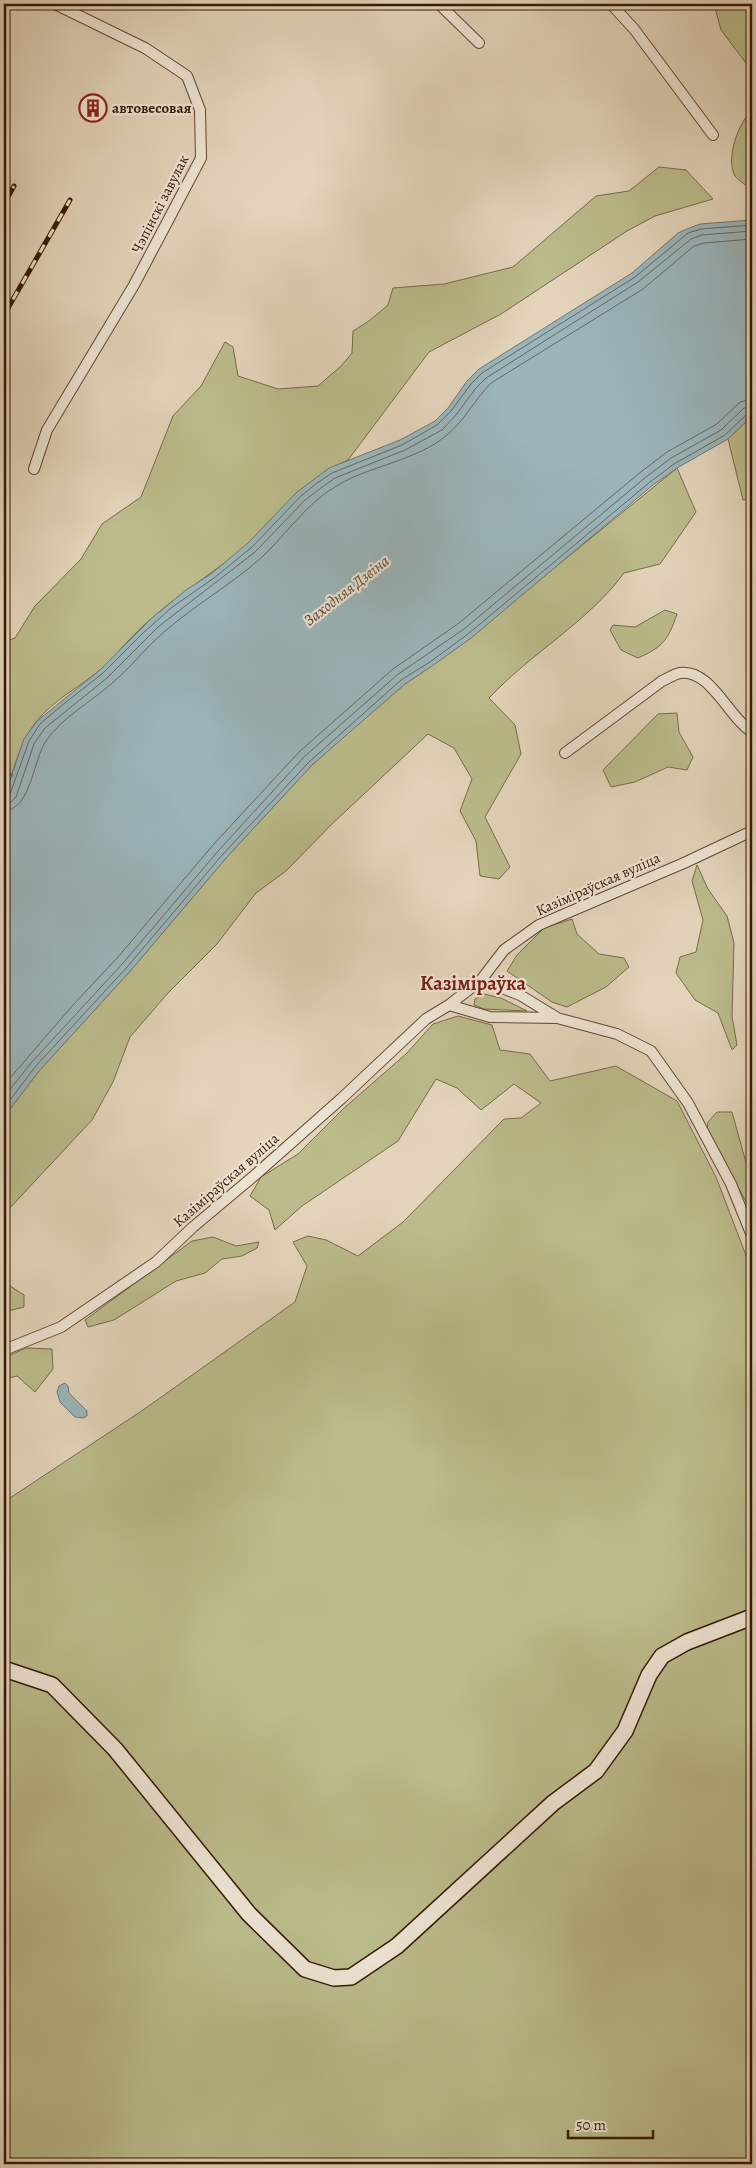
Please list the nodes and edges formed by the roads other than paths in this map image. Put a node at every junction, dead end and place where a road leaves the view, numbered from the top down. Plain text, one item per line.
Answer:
1 (55, 4) edge
2 (439, 4) edge
3 (611, 4) edge
4 (479, 43) dead end
5 (713, 136) dead end
6 (34, 469) dead end
7 (752, 732) edge
8 (565, 753) dead end
9 (752, 830) edge
10 (481, 980) junction
11 (449, 1006) junction
12 (557, 1018) junction
13 (752, 1236) edge
14 (4, 1350) edge
15 (752, 1617) edge
16 (4, 1669) edge

1 - 6 street, Чэпінскі завулак
2 - 4 street
3 - 5 street
7 - 8 street
9 - 10 street, Казіміраўская вуліца
10 - 11 street, Казіміраўская вуліца
10 - 12 street
11 - 12 street
11 - 14 street, Казіміраўская вуліца
12 - 13 street
15 - 16 street

